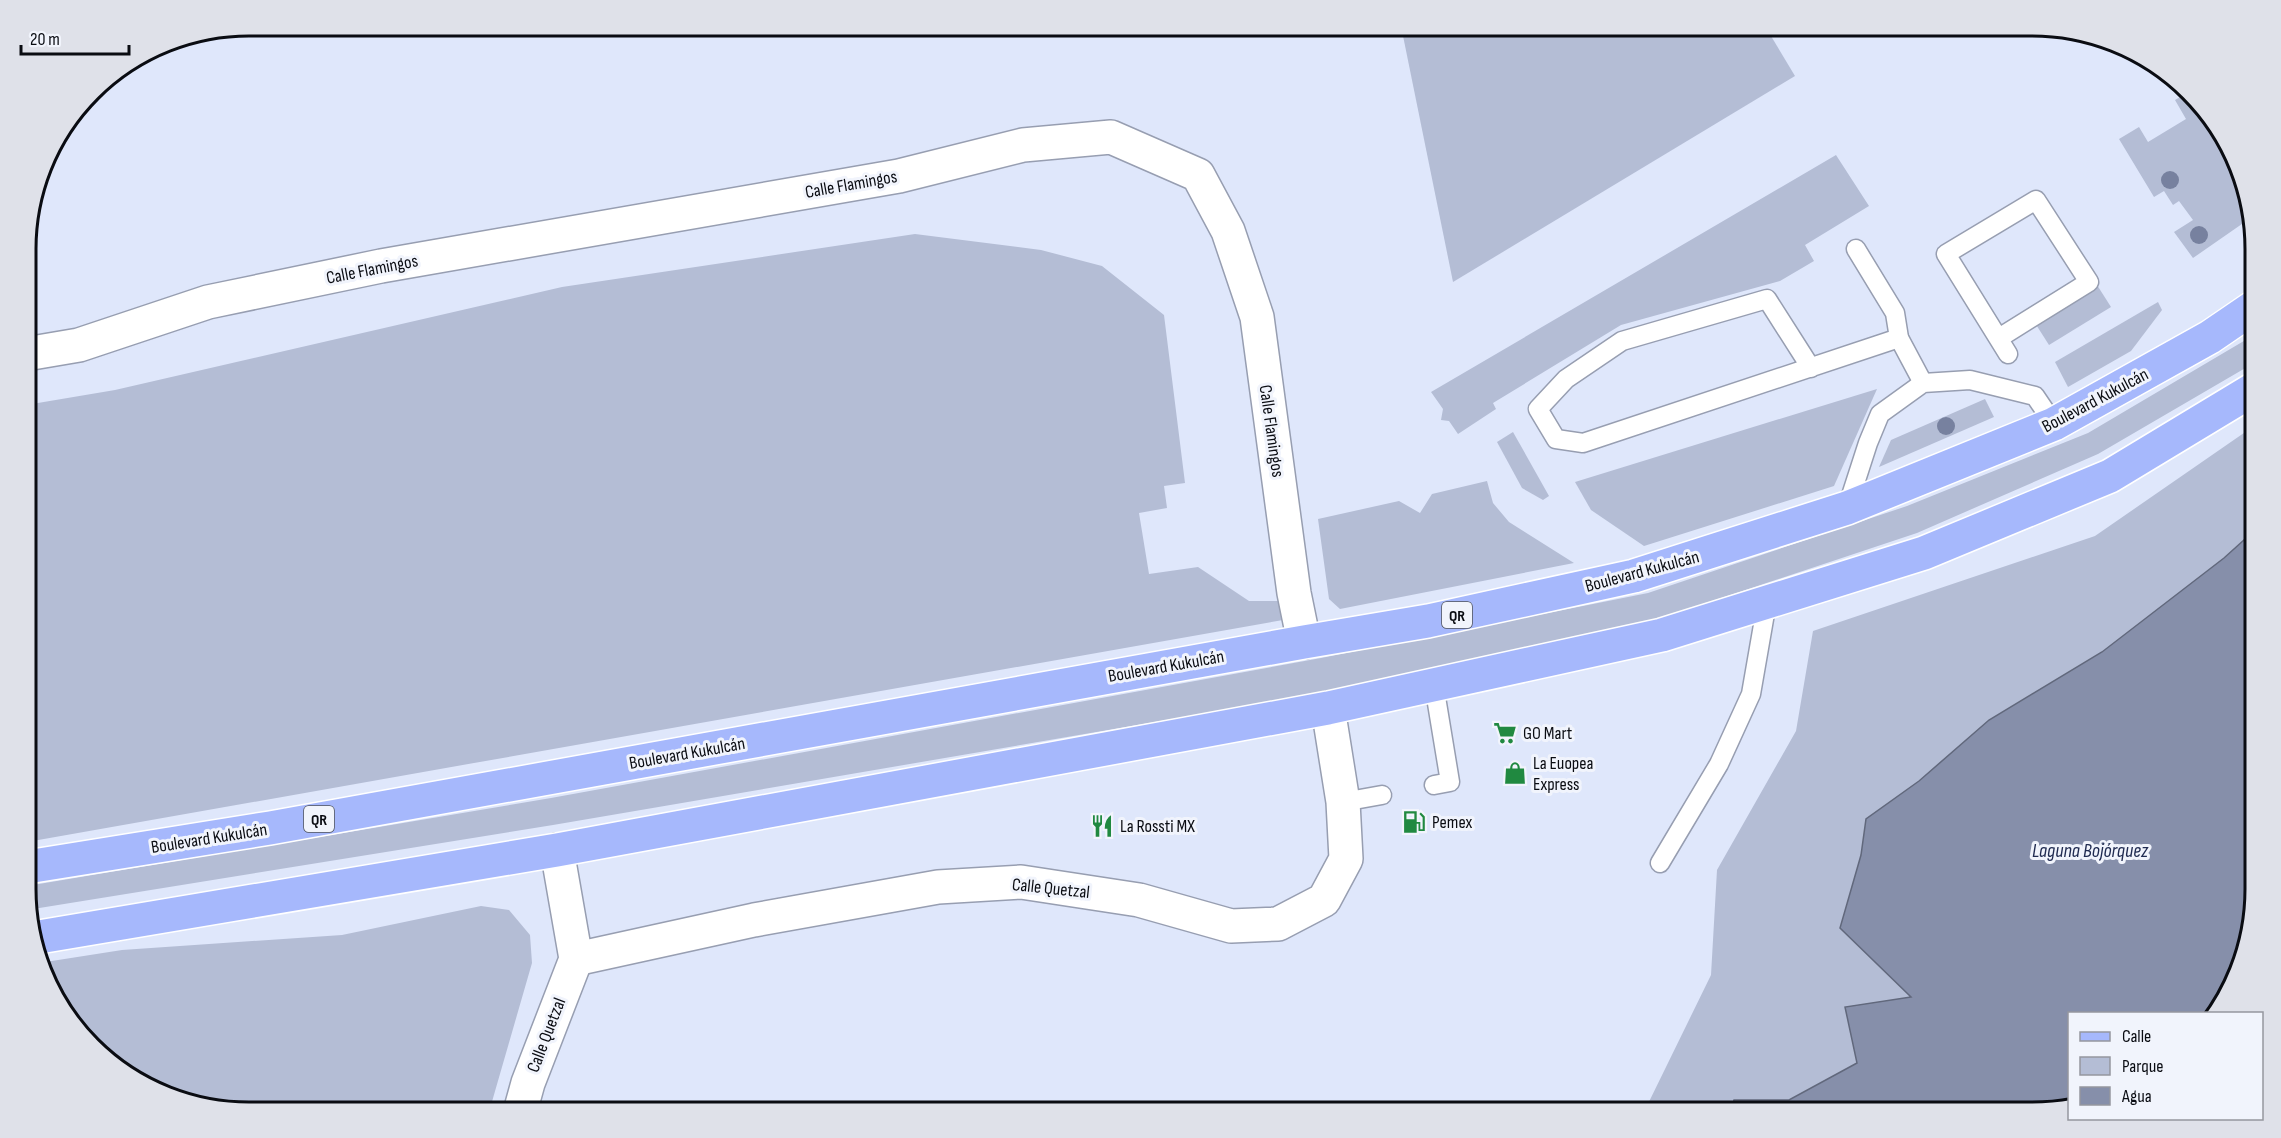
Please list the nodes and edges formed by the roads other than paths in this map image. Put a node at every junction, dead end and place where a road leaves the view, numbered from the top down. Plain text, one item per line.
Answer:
1 (1856, 249) dead end
2 (2245, 313) edge
3 (1899, 338) junction
4 (2004, 346) joint
5 (36, 352) edge
6 (1811, 369) junction
7 (1923, 383) junction
8 (2245, 394) edge
9 (2054, 423) junction
10 (1847, 508) junction
11 (1767, 602) junction
12 (1304, 642) junction
13 (1434, 685) junction
14 (1328, 708) junction
15 (1434, 785) dead end
16 (1382, 795) dead end
17 (1343, 802) junction
18 (557, 850) junction
19 (1660, 863) dead end
20 (36, 866) edge
21 (41, 937) edge
22 (576, 959) junction
23 (523, 1102) edge

1 - 3 lane
2 - 9 main road, Boulevard Kukulcán / QR
3 - 6 lane
3 - 7 lane
4 - 4 lane
5 - 12 street, Calle Flamingos
6 - 6 lane
7 - 9 lane
7 - 10 lane
8 - 11 main road
9 - 10 main road, Boulevard Kukulcán / QR
10 - 12 main road, Boulevard Kukulcán / QR
11 - 13 main road
11 - 19 lane
12 - 20 main road, Boulevard Kukulcán / QR
13 - 14 main road
13 - 15 lane
14 - 17 street, Calle Quetzal
14 - 18 main road
16 - 17 lane
17 - 22 street, Calle Quetzal
18 - 21 main road
18 - 22 street
22 - 23 street, Calle Quetzal

